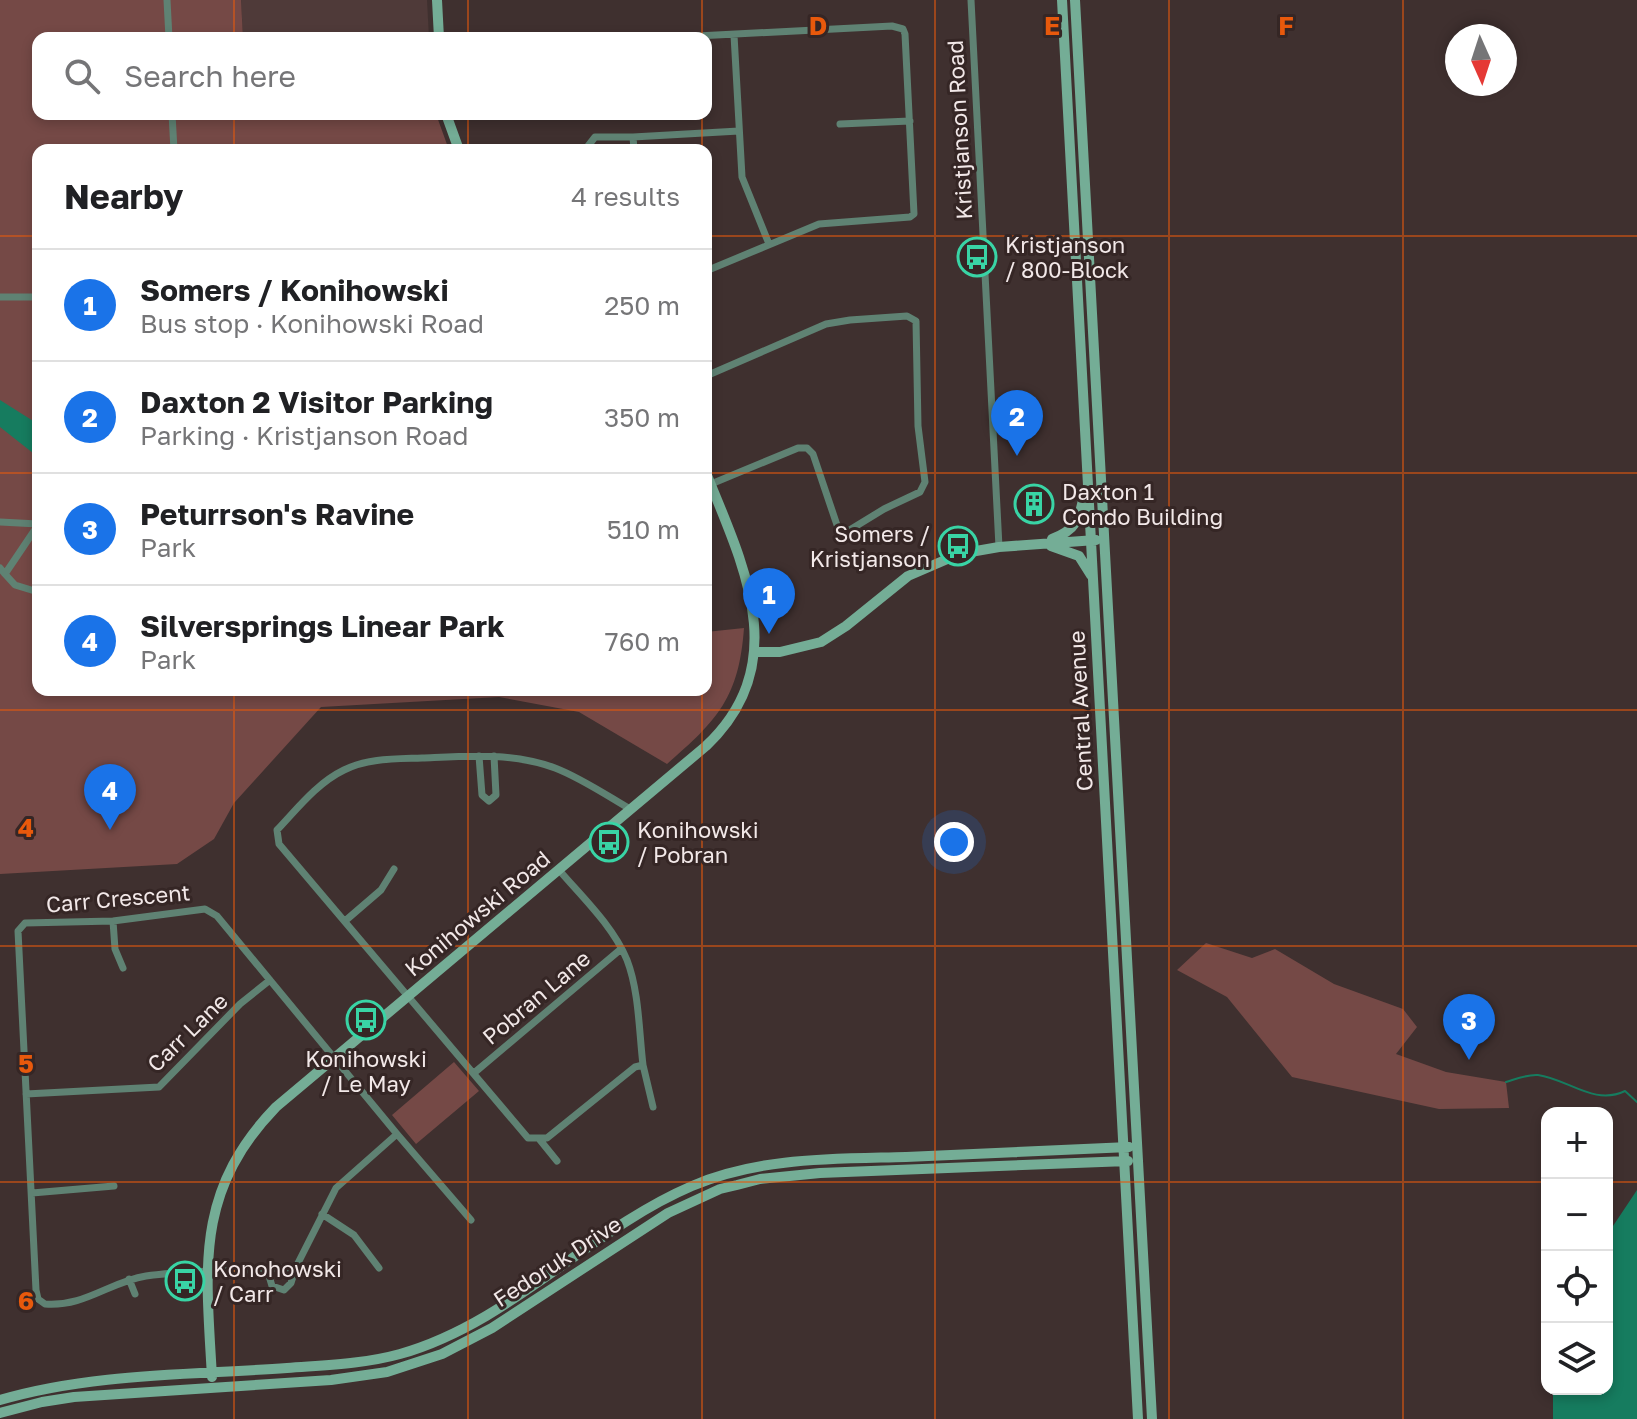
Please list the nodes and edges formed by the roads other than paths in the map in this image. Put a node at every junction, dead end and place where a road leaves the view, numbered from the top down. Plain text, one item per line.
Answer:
1 (167, 0) edge
2 (437, 0) edge
3 (971, 0) edge
4 (1062, 0) edge
5 (1075, 0) edge
6 (169, 32) edge
7 (439, 32) edge
8 (734, 35) junction
9 (712, 36) edge
10 (172, 120) edge
11 (448, 120) edge
12 (910, 121) junction
13 (840, 124) dead end
14 (739, 131) junction
15 (633, 137) junction
16 (174, 144) edge
17 (457, 144) edge
18 (590, 144) edge
19 (634, 144) edge
20 (769, 244) junction
21 (712, 268) edge
22 (0, 297) edge
23 (32, 297) edge
24 (712, 373) edge
25 (1087, 477) junction
26 (712, 484) edge
27 (712, 487) edge
28 (0, 522) edge
29 (32, 524) edge
30 (32, 532) edge
31 (1104, 539) junction
32 (1091, 540) junction
33 (1041, 544) junction
34 (999, 547) junction
35 (2, 571) edge
36 (1093, 580) junction
37 (32, 590) edge
38 (755, 652) junction
39 (479, 756) junction
40 (494, 756) junction
41 (630, 809) junction
42 (394, 869) dead end
43 (559, 870) junction
44 (113, 921) junction
45 (345, 921) junction
46 (621, 949) junction
47 (123, 968) dead end
48 (270, 980) junction
49 (409, 997) junction
50 (335, 1058) junction
51 (643, 1065) junction
52 (474, 1073) junction
53 (26, 1094) junction
54 (653, 1107) dead end
55 (397, 1134) junction
56 (540, 1140) junction
57 (1137, 1146) junction
58 (1123, 1147) junction
59 (557, 1161) dead end
60 (1123, 1161) junction
61 (1138, 1161) junction
62 (114, 1186) dead end
63 (32, 1193) junction
64 (322, 1214) junction
65 (471, 1220) dead end
66 (296, 1267) junction
67 (379, 1268) dead end
68 (267, 1269) junction
69 (207, 1272) junction
70 (129, 1279) junction
71 (135, 1294) dead end
72 (212, 1373) junction
73 (213, 1387) junction
74 (0, 1400) edge
75 (0, 1413) edge
76 (1138, 1419) edge
77 (1152, 1419) edge

1 - 6 street
2 - 7 main road
3 - 34 street, Kristjanson Road
4 - 25 main road, Central Avenue
5 - 31 main road, Central Avenue
8 - 9 street
8 - 12 street
8 - 14 street
10 - 16 street
11 - 17 main road
12 - 13 street
12 - 20 street
14 - 15 street
14 - 20 street
15 - 18 street
15 - 19 street
20 - 21 street
22 - 23 street
24 - 26 street
25 - 32 main road, Central Avenue
25 - 33 main road
27 - 38 main road, Konihowski Road
28 - 29 street
30 - 35 street
31 - 32 main road
31 - 57 main road, Central Avenue
32 - 33 main road
32 - 36 main road, Central Avenue
33 - 34 main road
33 - 36 main road
34 - 38 main road
35 - 37 street
36 - 58 main road, Central Avenue
38 - 41 main road, Konihowski Road
39 - 40 street
39 - 40 street
39 - 45 street
40 - 41 street
41 - 43 main road, Konihowski Road
42 - 45 street
43 - 46 street
43 - 49 main road, Konihowski Road
44 - 47 street
44 - 48 street, Carr Crescent
44 - 53 street, Carr Crescent
45 - 49 street
46 - 51 street
46 - 52 street, Pobran Lane
48 - 50 street, Carr Crescent
48 - 53 street, Carr Lane
49 - 50 main road, Konihowski Road
49 - 52 street
50 - 55 street, Carr Crescent
50 - 69 main road, Konihowski Road
51 - 54 street
51 - 56 street
52 - 56 street
53 - 63 street, Carr Crescent
55 - 64 street
55 - 65 street, Carr Crescent
56 - 59 street
57 - 58 main road, Fedoruk Drive
57 - 61 main road, Central Avenue
58 - 60 main road, Central Avenue
58 - 72 main road, Fedoruk Drive
60 - 61 main road, Fedoruk Drive
60 - 73 main road, Fedoruk Drive
60 - 76 main road, Central Avenue
61 - 77 main road, Central Avenue
62 - 63 street
63 - 70 street, Carr Crescent
64 - 66 street
64 - 67 street
66 - 68 street, Carr Crescent
66 - 68 street
68 - 69 street, Carr Crescent
69 - 70 street, Carr Crescent
69 - 72 main road, Konihowski Road
70 - 71 street
72 - 73 main road, Konihowski Road
72 - 74 main road, Fedoruk Drive
73 - 75 main road, Fedoruk Drive

